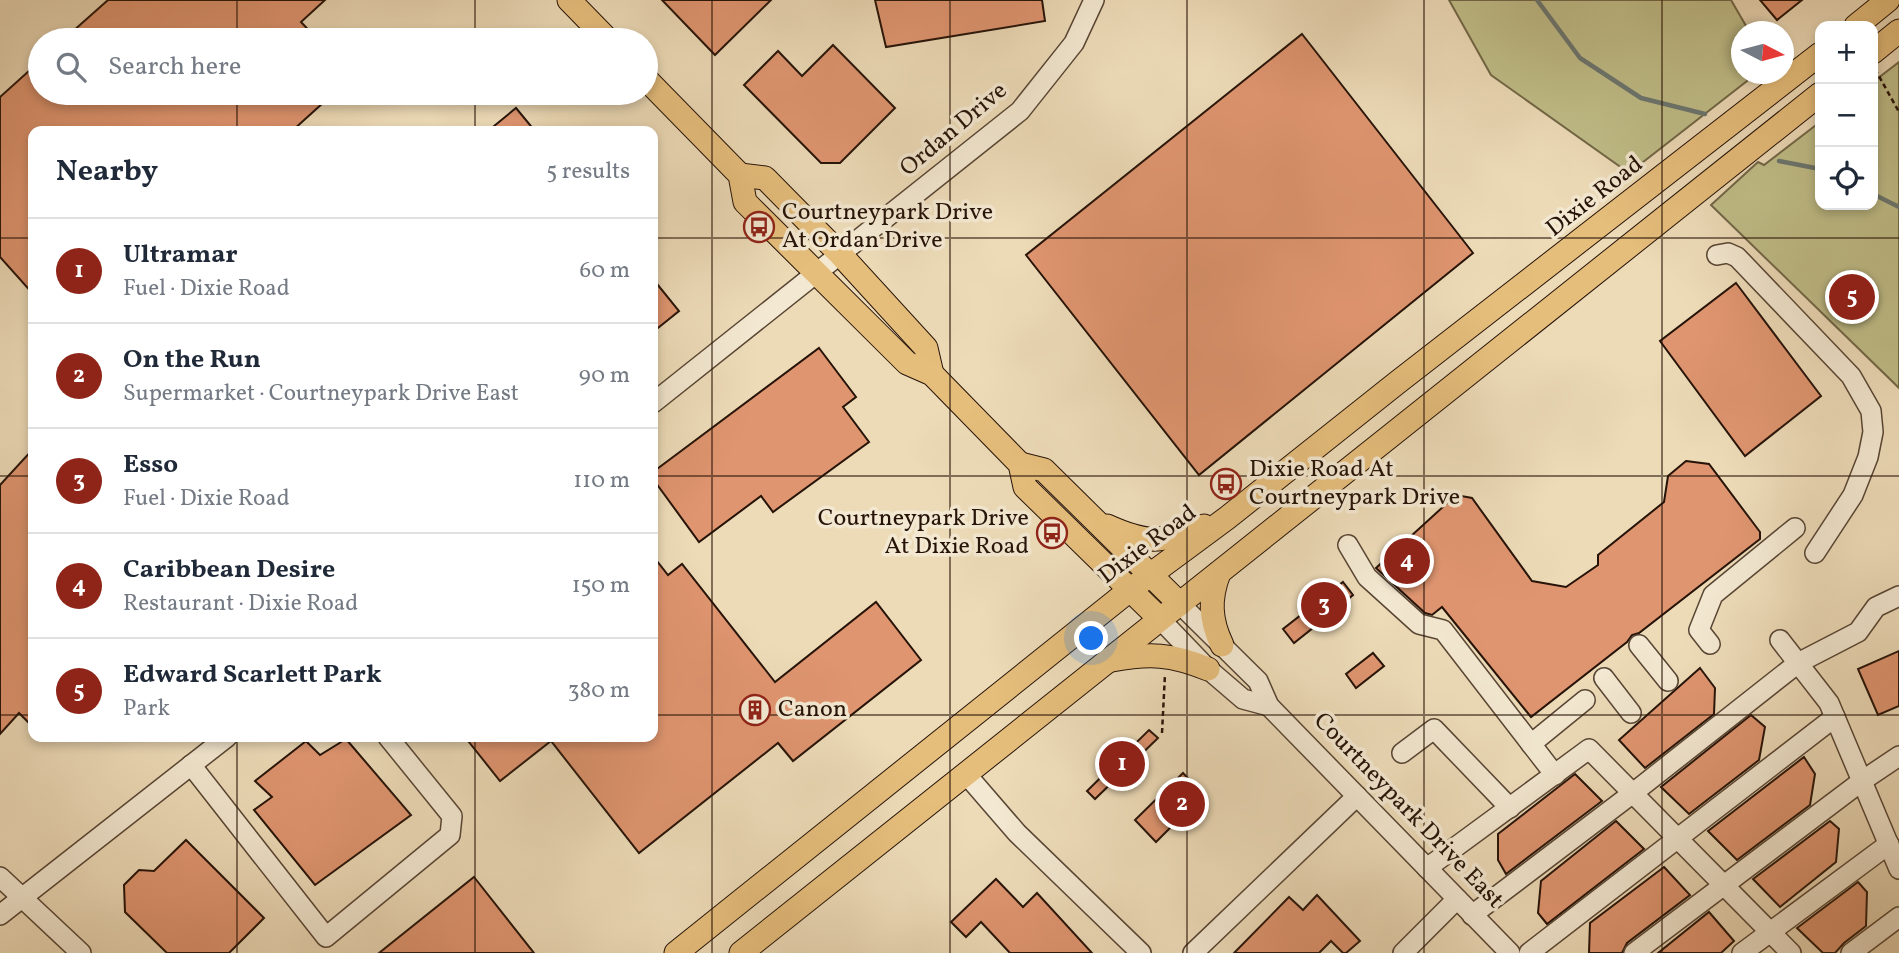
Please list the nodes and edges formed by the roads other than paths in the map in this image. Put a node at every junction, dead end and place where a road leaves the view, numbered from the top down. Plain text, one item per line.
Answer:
1 (569, 0) edge
2 (1094, 0) edge
3 (1888, 0) edge
4 (1862, 21) edge
5 (596, 28) edge
6 (1899, 31) edge
7 (1878, 48) edge
8 (1815, 58) edge
9 (658, 91) edge
10 (1815, 97) edge
11 (1685, 160) junction
12 (740, 175) junction
13 (1705, 186) junction
14 (841, 255) junction
15 (1717, 255) dead end
16 (817, 274) junction
17 (932, 374) junction
18 (658, 399) edge
19 (1020, 464) junction
20 (1227, 518) junction
21 (1094, 520) junction
22 (1795, 528) dead end
23 (1348, 545) dead end
24 (1094, 553) junction
25 (1815, 553) dead end
26 (1219, 573) junction
27 (1149, 576) junction
28 (1130, 589) junction
29 (1899, 596) edge
30 (1180, 604) junction
31 (1160, 619) junction
32 (1086, 626) junction
33 (1780, 640) dead end
34 (1710, 644) dead end
35 (1222, 645) junction
36 (1639, 645) dead end
37 (1109, 661) junction
38 (1798, 663) junction
39 (1208, 669) junction
40 (1604, 678) dead end
41 (1668, 681) dead end
42 (1585, 701) dead end
43 (1269, 706) junction
44 (1631, 713) dead end
45 (1835, 718) junction
46 (221, 742) edge
47 (392, 742) edge
48 (1531, 744) junction
49 (1402, 753) dead end
50 (1899, 756) edge
51 (191, 765) junction
52 (966, 774) junction
53 (1555, 775) junction
54 (1862, 780) junction
55 (1633, 793) junction
56 (1357, 796) junction
57 (1510, 808) junction
58 (1678, 839) junction
59 (1889, 844) junction
60 (1427, 868) junction
61 (1899, 869) edge
62 (0, 877) edge
63 (1724, 885) junction
64 (22, 897) junction
65 (1457, 899) junction
66 (0, 915) edge
67 (1472, 915) junction
68 (1899, 917) edge
69 (1770, 932) junction
70 (81, 953) edge
71 (676, 953) edge
72 (741, 953) edge
73 (1141, 953) edge
74 (1193, 953) edge
75 (1403, 953) edge
76 (1510, 953) edge
77 (1529, 953) edge
78 (1634, 953) edge
79 (1742, 953) edge
80 (1791, 953) edge
81 (1851, 953) edge

1 - 5 main road
2 - 14 street, Ordan Drive
3 - 4 main road
6 - 7 main road
8 - 11 main road, Dixie Road
9 - 12 main road, Courtneypark Drive East
10 - 13 main road
11 - 13 main road
11 - 20 main road, Dixie Road
12 - 14 main road, Courtneypark Drive East
12 - 16 main road, Courtneypark Drive East
13 - 26 main road
14 - 16 street, Ordan Drive
14 - 17 main road, Courtneypark Drive East
15 - 25 street
16 - 17 main road, Courtneypark Drive East
16 - 18 street, Ordan Drive
17 - 19 main road, Courtneypark Drive East
19 - 21 main road, Courtneypark Drive East
19 - 24 main road, Courtneypark Drive East
20 - 21 main road
20 - 27 main road, Dixie Road
21 - 27 main road, Courtneypark Drive East
22 - 34 street
23 - 48 street
24 - 28 main road, Courtneypark Drive East
24 - 32 main road
26 - 30 main road
26 - 35 main road
27 - 28 main road, Dixie Road
27 - 30 main road, Courtneypark Drive East
28 - 31 main road, Courtneypark Drive East
28 - 32 main road, Dixie Road
29 - 38 street
30 - 31 main road
30 - 35 street, Courtneypark Drive East
31 - 37 main road
31 - 39 street, Courtneypark Drive East
32 - 71 main road, Dixie Road
33 - 38 street
35 - 43 street, Courtneypark Drive East
36 - 41 street
37 - 39 main road
37 - 52 main road
38 - 45 street
38 - 55 street
39 - 43 street, Courtneypark Drive East
40 - 44 street
42 - 48 street
43 - 56 street, Courtneypark Drive East
45 - 54 street
45 - 58 street
46 - 51 street
47 - 51 street
48 - 53 street
49 - 57 street
50 - 54 street
51 - 64 street
52 - 72 main road
52 - 73 street
53 - 55 street
53 - 57 street
54 - 59 street
54 - 63 street
55 - 58 street
55 - 67 street
56 - 60 street, Courtneypark Drive East
56 - 74 street
57 - 60 street
58 - 63 street
58 - 77 street
59 - 61 street
59 - 69 street
60 - 65 street, Courtneypark Drive East
62 - 64 street
63 - 69 street
63 - 78 street
64 - 66 street
64 - 70 street
65 - 67 street, Courtneypark Drive East
65 - 75 street
67 - 76 street, Courtneypark Drive East
68 - 81 street
69 - 79 street
69 - 80 street

